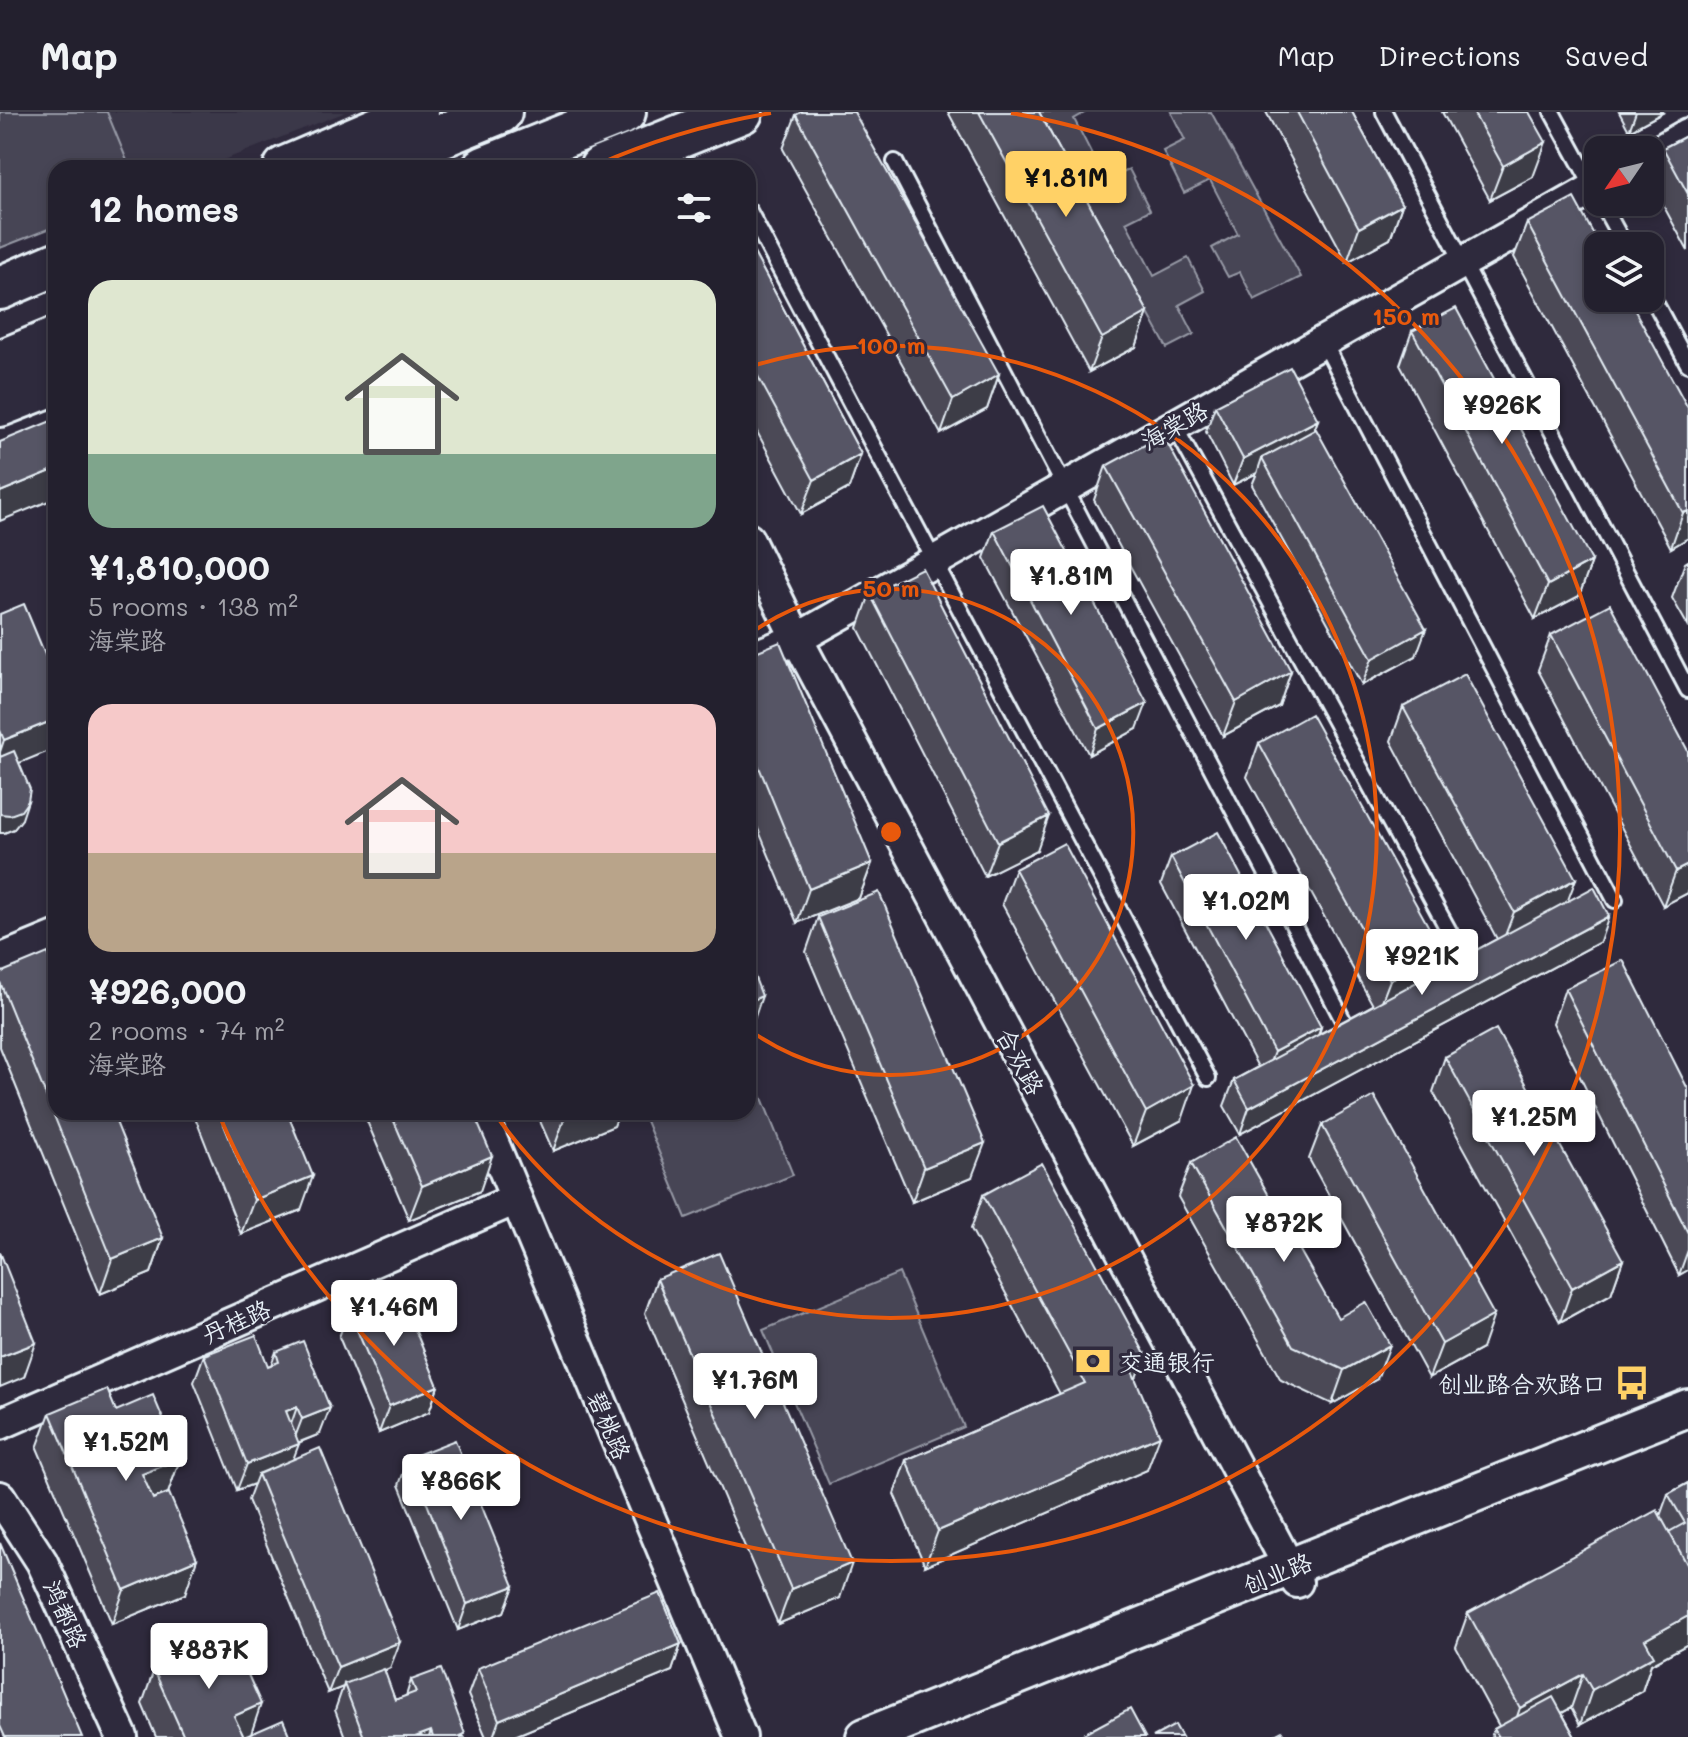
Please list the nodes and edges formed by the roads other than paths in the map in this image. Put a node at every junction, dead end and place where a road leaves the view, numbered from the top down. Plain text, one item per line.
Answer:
1 (417, 112) edge
2 (500, 112) edge
3 (624, 112) edge
4 (741, 112) edge
5 (1384, 112) edge
6 (1552, 112) edge
7 (1688, 134) edge
8 (1664, 148) edge
9 (304, 160) edge
10 (382, 160) edge
11 (504, 160) edge
12 (621, 160) edge
13 (895, 162) dead end
14 (1584, 168) edge
15 (1584, 200) edge
16 (756, 224) edge
17 (1463, 264) junction
18 (48, 267) edge
19 (0, 288) edge
20 (48, 296) edge
21 (1660, 312) edge
22 (0, 316) edge
23 (1323, 341) junction
24 (48, 342) edge
25 (0, 362) edge
26 (1688, 364) edge
27 (48, 386) edge
28 (0, 405) edge
29 (1174, 425) junction
30 (1064, 488) junction
31 (756, 555) edge
32 (934, 562) junction
33 (797, 639) junction
34 (756, 656) edge
35 (1688, 690) edge
36 (1615, 900) dead end
37 (48, 940) edge
38 (0, 960) edge
39 (1468, 966) edge
40 (1345, 1024) edge
41 (1208, 1078) dead end
42 (483, 1120) edge
43 (516, 1199) junction
44 (1688, 1408) edge
45 (0, 1424) edge
46 (1688, 1426) edge
47 (0, 1497) edge
48 (1293, 1575) junction
49 (122, 1737) edge
50 (741, 1737) edge
51 (865, 1737) edge
52 (909, 1737) edge

1 - 9 main road
2 - 10 main road
3 - 11 main road
4 - 12 main road
5 - 17 lane
6 - 14 lane
7 - 8 street
13 - 30 lane
15 - 17 street, 海棠路
16 - 32 lane
17 - 23 street, 海棠路
17 - 35 lane
18 - 19 main road
20 - 22 main road
21 - 26 lane
23 - 29 street, 海棠路
23 - 36 lane
24 - 25 main road
27 - 28 main road
29 - 30 street, 海棠路
29 - 39 lane
30 - 32 street, 海棠路
30 - 40 lane
31 - 33 street, 合欢路
32 - 33 street, 海棠路
32 - 41 lane
33 - 34 street, 海棠路
33 - 48 street, 合欢路
37 - 38 street
42 - 43 street, 碧桃路
43 - 45 street, 丹桂路
43 - 50 street, 碧桃路
44 - 48 street, 创业路
46 - 48 street, 创业路
47 - 49 street, 鸿都路
48 - 51 street, 创业路
48 - 52 street, 创业路

